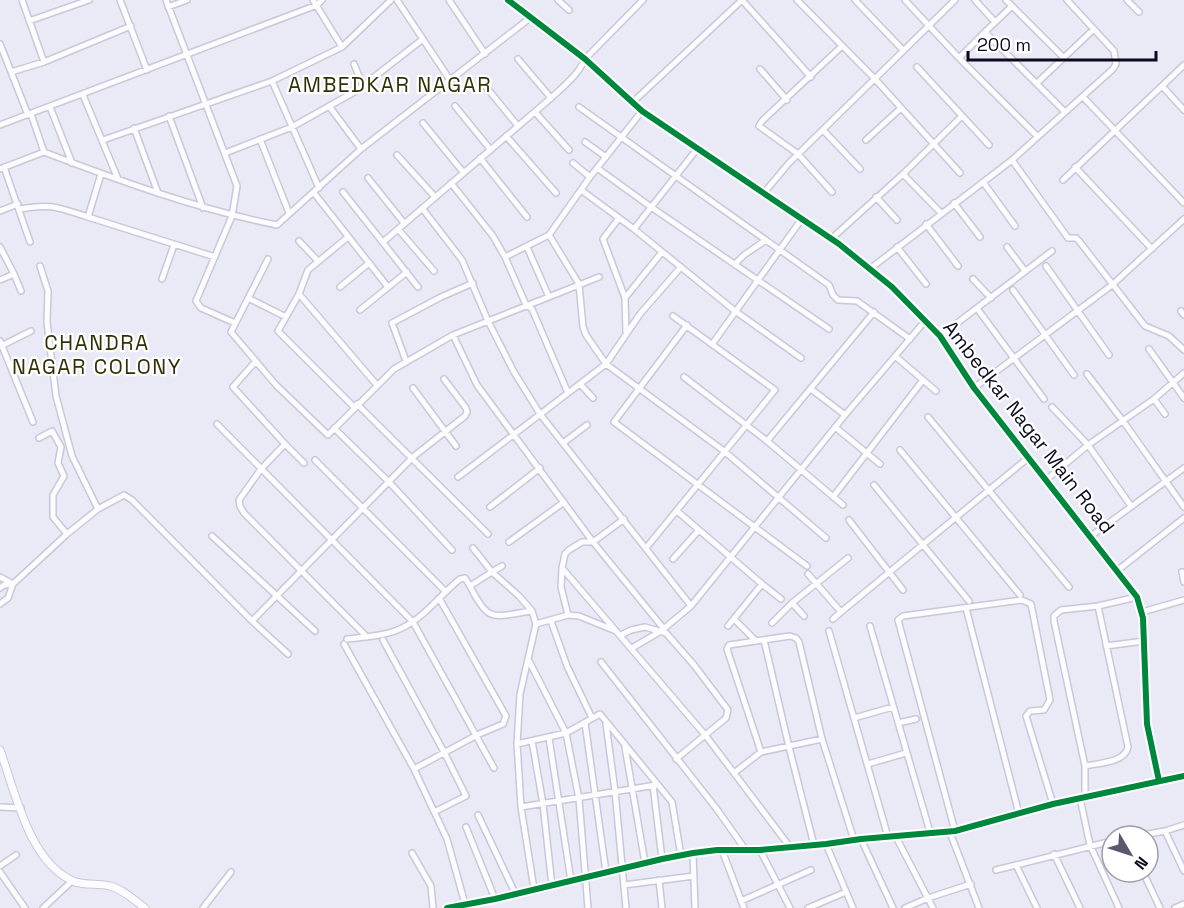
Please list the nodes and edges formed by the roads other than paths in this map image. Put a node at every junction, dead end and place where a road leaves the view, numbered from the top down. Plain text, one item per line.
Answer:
1 (22, 0) edge
2 (89, 0) edge
3 (120, 0) edge
4 (166, 0) edge
5 (186, 0) edge
6 (322, 0) edge
7 (392, 0) edge
8 (397, 0) edge
9 (449, 0) edge
10 (508, 0) edge
11 (558, 0) edge
12 (643, 0) edge
13 (742, 0) edge
14 (797, 0) edge
15 (855, 0) edge
16 (905, 0) edge
17 (955, 0) edge
18 (975, 0) edge
19 (1006, 0) edge
20 (1067, 0) edge
21 (1127, 0) edge
22 (315, 3) edge
23 (1012, 6) junction
24 (168, 7) junction
25 (569, 10) dead end
26 (1139, 12) dead end
27 (530, 18) junction
28 (29, 21) junction
29 (995, 22) junction
30 (131, 26) junction
31 (929, 26) junction
32 (1094, 29) junction
33 (985, 32) junction
34 (423, 39) junction
35 (0, 44) edge
36 (842, 46) junction
37 (342, 47) junction
38 (903, 50) junction
39 (188, 54) junction
40 (485, 54) junction
41 (1064, 57) junction
42 (585, 58) junction
43 (959, 58) junction
44 (518, 59) dead end
45 (44, 62) junction
46 (354, 64) dead end
47 (1184, 65) edge
48 (917, 67) dead end
49 (760, 69) dead end
50 (147, 70) junction
51 (11, 72) junction
52 (811, 77) junction
53 (874, 79) junction
54 (450, 80) junction
55 (272, 81) junction
56 (482, 82) dead end
57 (1037, 83) junction
58 (363, 86) junction
59 (1162, 86) junction
60 (83, 95) junction
61 (1083, 97) junction
62 (551, 98) junction
63 (787, 100) junction
64 (633, 102) junction
65 (205, 103) junction
66 (329, 106) junction
67 (455, 106) dead end
68 (50, 107) junction
69 (579, 107) dead end
70 (901, 108) junction
71 (1184, 110) edge
72 (642, 111) junction
73 (1064, 111) junction
74 (535, 112) junction
75 (30, 114) junction
76 (169, 116) junction
77 (962, 116) junction
78 (423, 123) dead end
79 (0, 126) edge
80 (518, 126) junction
81 (292, 127) junction
82 (134, 128) junction
83 (1115, 129) junction
84 (823, 130) junction
85 (506, 136) junction
86 (1037, 136) junction
87 (621, 137) junction
88 (260, 139) junction
89 (103, 140) junction
90 (866, 140) dead end
91 (585, 142) dead end
92 (933, 144) junction
93 (989, 145) dead end
94 (361, 149) junction
95 (490, 149) junction
96 (698, 149) junction
97 (569, 150) dead end
98 (44, 152) junction
99 (225, 153) junction
100 (798, 154) junction
101 (397, 155) dead end
102 (606, 157) junction
103 (480, 158) junction
104 (1012, 160) junction
105 (72, 163) junction
106 (573, 163) dead end
107 (1076, 167) junction
108 (2, 168) edge
109 (597, 168) junction
110 (860, 169) dead end
111 (463, 172) junction
112 (960, 173) dead end
113 (101, 174) junction
114 (903, 174) junction
115 (675, 176) junction
116 (590, 177) junction
117 (368, 178) dead end
118 (118, 180) junction
119 (1063, 180) dead end
120 (983, 182) junction
121 (451, 183) junction
122 (319, 188) junction
123 (581, 190) junction
124 (343, 192) dead end
125 (832, 192) dead end
126 (158, 193) junction
127 (314, 193) junction
128 (556, 193) dead end
129 (763, 194) junction
130 (435, 197) junction
131 (876, 197) junction
132 (1184, 202) edge
133 (954, 203) junction
134 (19, 207) junction
135 (651, 207) junction
136 (203, 208) junction
137 (422, 208) junction
138 (0, 211) edge
139 (289, 213) junction
140 (940, 213) junction
141 (232, 216) junction
142 (88, 217) junction
143 (527, 217) dead end
144 (619, 218) junction
145 (1184, 219) edge
146 (801, 220) junction
147 (897, 220) dead end
148 (404, 223) junction
149 (926, 224) junction
150 (1015, 226) dead end
151 (398, 229) junction
152 (634, 229) junction
153 (549, 235) junction
154 (348, 237) junction
155 (980, 237) dead end
156 (831, 239) junction
157 (766, 240) junction
158 (299, 241) dead end
159 (30, 242) dead end
160 (383, 242) junction
161 (174, 245) junction
162 (0, 247) edge
163 (527, 247) junction
164 (897, 247) junction
165 (1007, 247) dead end
166 (779, 249) junction
167 (1152, 249) junction
168 (1052, 251) dead end
169 (662, 252) junction
170 (505, 257) junction
171 (215, 258) junction
172 (268, 259) dead end
173 (318, 261) junction
174 (369, 264) junction
175 (735, 264) junction
176 (40, 266) dead end
177 (958, 266) dead end
178 (1047, 266) dead end
179 (680, 268) junction
180 (871, 268) junction
181 (434, 271) dead end
182 (1025, 271) junction
183 (407, 272) junction
184 (14, 274) junction
185 (599, 277) dead end
186 (162, 279) dead end
187 (758, 279) junction
188 (973, 279) dead end
189 (0, 280) edge
190 (473, 283) junction
191 (579, 284) junction
192 (926, 284) dead end
193 (1112, 285) junction
194 (340, 287) dead end
195 (388, 287) junction
196 (418, 287) dead end
197 (1013, 290) dead end
198 (21, 291) dead end
199 (299, 294) junction
200 (549, 297) junction
201 (248, 298) junction
202 (625, 298) junction
203 (991, 298) junction
204 (526, 305) junction
205 (360, 310) dead end
206 (1078, 310) junction
207 (735, 311) junction
208 (979, 311) dead end
209 (874, 312) junction
210 (673, 316) dead end
211 (286, 317) junction
212 (488, 321) junction
213 (925, 321) junction
214 (235, 323) junction
215 (687, 326) junction
216 (829, 329) dead end
217 (32, 331) dead end
218 (453, 335) junction
219 (626, 335) junction
220 (940, 336) junction
221 (1046, 336) junction
222 (910, 339) junction
223 (713, 343) junction
224 (1, 344) edge
225 (1149, 350) dead end
226 (1184, 350) edge
227 (1109, 355) dead end
228 (895, 356) junction
229 (801, 358) dead end
230 (1013, 359) junction
231 (256, 361) junction
232 (406, 362) junction
233 (606, 364) junction
234 (1184, 373) edge
235 (1087, 374) dead end
236 (1074, 375) dead end
237 (684, 377) dead end
238 (444, 379) dead end
239 (923, 380) junction
240 (1173, 383) junction
241 (376, 384) junction
242 (580, 384) junction
243 (413, 388) dead end
244 (974, 388) junction
245 (811, 389) junction
246 (640, 390) junction
247 (936, 391) dead end
248 (568, 393) junction
249 (593, 398) dead end
250 (1184, 398) edge
251 (1044, 399) dead end
252 (1154, 399) junction
253 (355, 406) junction
254 (1052, 406) dead end
255 (540, 414) junction
256 (1165, 414) dead end
257 (845, 415) junction
258 (928, 417) dead end
259 (1123, 421) junction
260 (33, 422) dead end
261 (218, 424) dead end
262 (587, 425) dead end
263 (745, 426) junction
264 (835, 427) junction
265 (334, 428) junction
266 (443, 431) junction
267 (514, 434) junction
268 (39, 438) dead end
269 (767, 441) junction
270 (563, 443) junction
271 (285, 444) junction
272 (456, 446) dead end
273 (1088, 446) junction
274 (900, 450) dead end
275 (724, 451) junction
276 (866, 454) junction
277 (413, 457) junction
278 (1028, 459) junction
279 (315, 460) dead end
280 (304, 463) dead end
281 (880, 464) dead end
282 (540, 468) junction
283 (1184, 468) edge
284 (261, 469) junction
285 (801, 470) junction
286 (458, 477) dead end
287 (1046, 480) junction
288 (1166, 481) junction
289 (388, 482) junction
290 (698, 485) junction
291 (874, 485) dead end
292 (989, 491) junction
293 (833, 497) junction
294 (779, 498) junction
295 (564, 502) junction
296 (843, 506) dead end
297 (1131, 506) junction
298 (364, 507) junction
299 (490, 507) dead end
300 (1184, 507) edge
301 (98, 509) junction
302 (677, 511) junction
303 (956, 518) junction
304 (624, 519) junction
305 (849, 520) dead end
306 (1183, 520) edge
307 (755, 527) junction
308 (699, 530) junction
309 (67, 534) junction
310 (488, 534) dead end
311 (212, 536) dead end
312 (1091, 536) junction
313 (826, 538) dead end
314 (333, 540) junction
315 (509, 542) dead end
316 (593, 542) junction
317 (923, 545) junction
318 (473, 548) dead end
319 (646, 548) junction
320 (452, 550) dead end
321 (731, 558) junction
322 (848, 558) dead end
323 (673, 559) dead end
324 (502, 566) dead end
325 (807, 566) dead end
326 (562, 568) junction
327 (1118, 570) junction
328 (301, 572) junction
329 (492, 572) junction
330 (1182, 572) dead end
331 (889, 573) junction
332 (808, 574) dead end
333 (0, 577) edge
334 (1184, 582) edge
335 (13, 584) junction
336 (762, 584) junction
337 (817, 584) junction
338 (470, 586) junction
339 (1069, 587) dead end
340 (0, 588) edge
341 (903, 590) dead end
342 (445, 591) junction
343 (1020, 594) dead end
344 (277, 596) junction
345 (1137, 597) junction
346 (440, 598) junction
347 (781, 599) dead end
348 (1184, 600) edge
349 (969, 601) dead end
350 (792, 603) junction
351 (0, 604) edge
352 (691, 606) junction
353 (1098, 606) junction
354 (966, 608) junction
355 (532, 611) junction
356 (841, 612) junction
357 (1142, 612) junction
358 (568, 615) junction
359 (804, 616) dead end
360 (734, 619) junction
361 (833, 619) dead end
362 (252, 621) junction
363 (551, 621) junction
364 (413, 622) junction
365 (536, 624) junction
366 (772, 624) dead end
367 (728, 626) dead end
368 (870, 626) dead end
369 (662, 630) junction
370 (829, 630) dead end
371 (315, 631) dead end
372 (619, 633) junction
373 (367, 637) junction
374 (383, 640) dead end
375 (765, 640) junction
376 (756, 641) junction
377 (1144, 641) junction
378 (1106, 646) junction
379 (632, 648) junction
380 (288, 654) dead end
381 (528, 659) junction
382 (601, 662) dead end
383 (893, 707) junction
384 (592, 718) junction
385 (854, 718) junction
386 (916, 719) dead end
387 (585, 723) junction
388 (606, 723) junction
389 (898, 723) junction
390 (566, 733) junction
391 (477, 735) junction
392 (706, 736) junction
393 (549, 738) junction
394 (822, 739) junction
395 (532, 741) junction
396 (517, 744) junction
397 (625, 746) junction
398 (789, 747) junction
399 (0, 750) edge
400 (444, 752) junction
401 (761, 753) junction
402 (906, 753) junction
403 (676, 759) junction
404 (868, 764) junction
405 (1085, 766) junction
406 (494, 768) dead end
407 (414, 769) junction
408 (734, 773) junction
409 (1184, 776) edge
410 (1159, 781) junction
411 (654, 785) junction
412 (633, 789) junction
413 (615, 791) junction
414 (596, 795) junction
415 (1083, 797) junction
416 (579, 798) junction
417 (558, 801) junction
418 (543, 804) junction
419 (1053, 804) junction
420 (0, 807) edge
421 (521, 807) junction
422 (21, 808) junction
423 (434, 812) junction
424 (1019, 814) junction
425 (478, 815) dead end
426 (1184, 825) edge
427 (466, 827) dead end
428 (952, 831) junction
429 (1165, 831) junction
430 (930, 832) junction
431 (1160, 832) edge
432 (892, 837) junction
433 (858, 839) junction
434 (1100, 843) edge
435 (826, 844) junction
436 (814, 845) junction
437 (1090, 845) junction
438 (790, 847) junction
439 (745, 849) junction
440 (722, 850) junction
441 (760, 850) junction
442 (412, 853) dead end
443 (693, 854) junction
444 (1054, 854) junction
445 (16, 855) dead end
446 (681, 856) junction
447 (662, 859) junction
448 (645, 863) junction
449 (1016, 864) junction
450 (0, 866) edge
451 (622, 868) junction
452 (811, 870) dead end
453 (996, 870) dead end
454 (1184, 871) edge
455 (0, 872) edge
456 (231, 872) dead end
457 (606, 872) junction
458 (694, 876) junction
459 (585, 877) junction
460 (571, 880) junction
461 (659, 880) junction
462 (72, 881) junction
463 (970, 884) junction
464 (1149, 884) edge
465 (624, 885) junction
466 (778, 885) junction
467 (552, 886) junction
468 (534, 890) junction
469 (846, 892) junction
470 (515, 893) junction
471 (928, 898) junction
472 (495, 899) junction
473 (741, 901) junction
474 (465, 903) junction
475 (1184, 904) edge
476 (25, 908) edge
477 (43, 908) edge
478 (145, 908) edge
479 (204, 908) edge
480 (433, 908) edge
481 (447, 908) edge
482 (588, 908) edge
483 (626, 908) edge
484 (662, 908) edge
485 (695, 908) edge
486 (744, 908) edge
487 (790, 908) edge
488 (808, 908) edge
489 (854, 908) edge
490 (893, 908) edge
491 (905, 908) edge
492 (933, 908) edge
493 (979, 908) edge
494 (1037, 908) edge
495 (1080, 908) edge
496 (1119, 908) edge
497 (1160, 908) edge
498 (1175, 908) edge

1 - 28 street
2 - 28 street
3 - 30 street
4 - 24 street
5 - 24 street
6 - 22 street
7 - 37 street
8 - 34 street
9 - 40 street
10 - 27 street, Ambedkar Nagar Main Road
11 - 25 street
12 - 42 street
13 - 52 street
13 - 64 street
14 - 36 street
15 - 38 street
16 - 31 street
17 - 31 street
18 - 29 street
19 - 23 street
20 - 32 street
21 - 26 street
22 - 37 street
22 - 39 street
23 - 29 street
23 - 41 street
24 - 39 street
27 - 40 street
27 - 42 street, Ambedkar Nagar Main Road
28 - 45 street
29 - 33 street
30 - 45 street
30 - 50 street
31 - 38 street
31 - 43 street
32 - 41 street
32 - 61 street
33 - 43 street
33 - 57 street
34 - 54 street
34 - 58 street
35 - 51 street
36 - 52 street
36 - 53 street
37 - 55 street
38 - 53 street
39 - 50 street
39 - 65 street
40 - 54 street
41 - 57 street
42 - 62 street
42 - 64 street, Ambedkar Nagar Main Road
43 - 86 street
44 - 62 street
45 - 51 street
46 - 58 street
47 - 59 street
48 - 77 street
49 - 63 street
50 - 60 street
51 - 75 street
52 - 63 street
53 - 70 street
53 - 84 street
54 - 94 street
55 - 65 street
55 - 81 street
56 - 80 street
57 - 73 street
58 - 66 street
59 - 71 street
59 - 83 street
60 - 68 street
60 - 89 street
61 - 73 street
61 - 83 street
62 - 74 street
63 - 100 street
64 - 72 street, Ambedkar Nagar Main Road
65 - 76 street
65 - 99 street
66 - 81 street
66 - 94 street
67 - 95 street
68 - 75 street
68 - 105 street
69 - 87 street
70 - 90 street
70 - 92 street
72 - 87 street
72 - 96 street, Ambedkar Nagar Main Road
73 - 86 street
74 - 80 street
74 - 97 street
75 - 79 street
75 - 98 street
76 - 82 street
76 - 136 street
77 - 92 street
77 - 93 street
78 - 111 street
80 - 85 street
81 - 88 street
81 - 122 street
82 - 89 street
82 - 126 street
83 - 107 street
83 - 132 street
84 - 100 street
84 - 110 street
85 - 95 street
85 - 128 street
86 - 104 street
87 - 102 street
87 - 115 street
88 - 99 street
88 - 139 street
89 - 118 street
91 - 102 street
92 - 112 street
92 - 114 street
94 - 122 street
95 - 103 street
96 - 115 street
96 - 129 street, Ambedkar Nagar Main Road
98 - 105 street
98 - 108 street
99 - 141 street
100 - 125 street
100 - 129 street
101 - 130 street
102 - 109 street
103 - 111 street
103 - 143 street
104 - 120 street
104 - 193 street
105 - 113 street
106 - 116 street
107 - 119 street
107 - 167 street
108 - 134 street
109 - 116 street
109 - 135 street
111 - 121 street
113 - 118 street
113 - 142 street
114 - 131 street
114 - 140 street
115 - 135 street
115 - 157 street
116 - 123 street
117 - 148 street
118 - 126 street
120 - 133 street
120 - 150 street
121 - 130 street
121 - 170 street
122 - 127 street
123 - 144 street
123 - 153 street
124 - 160 street
126 - 136 street
127 - 139 street
127 - 154 street
129 - 146 street, Ambedkar Nagar Main Road
130 - 137 street
131 - 147 street
131 - 156 street
133 - 140 street
133 - 155 street
134 - 138 street
134 - 142 street
134 - 159 street
135 - 152 street
135 - 175 street
136 - 141 street
137 - 148 street
137 - 190 street
139 - 141 street
140 - 149 street
141 - 171 street
142 - 161 street
144 - 152 street
144 - 202 street
145 - 167 street
146 - 156 street, Ambedkar Nagar Main Road
146 - 166 street
148 - 151 street
149 - 164 street
149 - 177 street
151 - 160 street
151 - 181 street
152 - 169 street
153 - 163 street
153 - 191 street
154 - 173 street
154 - 174 street
156 - 180 street, Ambedkar Nagar Main Road
157 - 166 street
157 - 175 street
158 - 173 street
160 - 183 street
161 - 171 street
161 - 186 street
162 - 184 street
163 - 170 street
163 - 200 street
164 - 180 street
164 - 192 street
165 - 182 street
166 - 187 street
166 - 209 street
167 - 193 street
168 - 182 street
169 - 179 street
169 - 202 street
170 - 204 street
171 - 214 street
172 - 201 street
173 - 199 street
174 - 194 street
174 - 195 street
175 - 187 street
176 - 301 street
178 - 206 street
179 - 207 street
179 - 219 street
180 - 213 street, Ambedkar Nagar Main Road
182 - 203 street
183 - 195 street
183 - 196 street
184 - 189 street
184 - 198 street
185 - 191 street
187 - 207 street
187 - 216 street
188 - 203 street
190 - 212 street
190 - 232 street
191 - 200 street
191 - 233 street
193 - 206 street
193 - 226 street
195 - 205 street
197 - 221 street
199 - 211 street
199 - 241 street
200 - 204 street
201 - 211 street
201 - 214 street
202 - 219 street
203 - 220 street
204 - 212 street
204 - 248 street
206 - 221 street
206 - 227 street
207 - 223 street
207 - 229 street
208 - 230 street
209 - 222 street
209 - 245 street
210 - 215 street
211 - 253 street
212 - 218 street
212 - 255 street
213 - 220 street, Ambedkar Nagar Main Road
213 - 222 street
214 - 231 street
215 - 223 street
215 - 246 street
217 - 224 street
218 - 232 street
218 - 267 street
219 - 233 street
220 - 244 street, Ambedkar Nagar Main Road
221 - 230 street
221 - 236 street
222 - 228 street
223 - 263 street
224 - 260 street
225 - 240 street
228 - 239 street
228 - 257 street
230 - 244 street
230 - 251 street
231 - 265 street
231 - 271 street
232 - 241 street
233 - 242 street
233 - 246 street
234 - 240 street
235 - 259 street
237 - 263 street
238 - 266 street
239 - 247 street
239 - 276 street
240 - 250 street
240 - 252 street
241 - 253 street
242 - 248 street
242 - 249 street
243 - 266 street
244 - 278 street, Ambedkar Nagar Main Road
245 - 257 street
245 - 269 street
246 - 275 street
246 - 290 street
248 - 255 street
252 - 256 street
252 - 259 street
253 - 265 street
253 - 277 street
254 - 273 street
255 - 267 street
255 - 270 street
257 - 264 street
258 - 292 street
259 - 273 street
259 - 288 street
261 - 284 street
262 - 270 street
263 - 269 street
263 - 275 street
264 - 276 street
264 - 285 street
265 - 289 street
266 - 272 street
266 - 277 street
267 - 282 street
267 - 286 street
268 - 309 street
269 - 285 street
270 - 304 street
271 - 280 street
271 - 284 street
273 - 287 street
273 - 297 street
274 - 303 street
275 - 290 street
275 - 294 street
276 - 281 street
276 - 293 street
277 - 289 street
277 - 310 street
278 - 287 street, Ambedkar Nagar Main Road
278 - 292 street
279 - 298 street
282 - 295 street
282 - 299 street
283 - 288 street
284 - 314 street
284 - 328 street
285 - 293 street
285 - 294 street
287 - 312 street, Ambedkar Nagar Main Road
288 - 297 street
288 - 300 street
289 - 298 street
289 - 320 street
290 - 302 street
290 - 307 street
291 - 317 street
292 - 303 street
292 - 339 street
293 - 296 street
294 - 307 street
294 - 313 street
295 - 315 street
295 - 316 street
297 - 312 street
298 - 314 street
298 - 342 street
301 - 309 street
301 - 362 street
302 - 308 street
302 - 319 street
303 - 317 street
303 - 343 street
304 - 316 street
304 - 319 street
305 - 331 street
306 - 327 street
307 - 321 street
307 - 325 street
308 - 321 street
308 - 323 street
309 - 335 street
311 - 344 street
312 - 327 street, Ambedkar Nagar Main Road
314 - 328 street
314 - 364 street
316 - 326 street
316 - 369 street
317 - 331 street
317 - 349 street
318 - 329 street
319 - 352 street
321 - 336 street
321 - 352 street
322 - 337 street
324 - 329 street
326 - 358 street
326 - 372 street
327 - 345 street, Ambedkar Nagar Main Road
328 - 344 street
328 - 373 street
329 - 338 street
329 - 355 street
330 - 334 street
331 - 341 street
331 - 356 street
332 - 337 street
333 - 335 street
335 - 340 street
335 - 351 street
336 - 347 street
336 - 360 street
337 - 350 street
337 - 356 street
338 - 342 street
338 - 355 street
342 - 346 street
344 - 362 street
344 - 371 street
345 - 353 street
345 - 357 street, Ambedkar Nagar Main Road
346 - 364 street
346 - 391 street
348 - 357 street
350 - 359 street
350 - 366 street
352 - 369 street
353 - 378 street
353 - 405 street
354 - 419 street
354 - 424 street
354 - 428 street
355 - 365 street
356 - 361 street
357 - 377 street, Ambedkar Nagar Main Road
358 - 363 street
358 - 372 street
360 - 367 street
360 - 376 street
362 - 380 street
363 - 365 street
363 - 384 street
364 - 373 street
364 - 391 street
365 - 381 street
368 - 383 street
369 - 372 street
369 - 379 street
369 - 392 street
370 - 385 street
372 - 379 street
373 - 407 street
374 - 400 street
375 - 376 street
375 - 394 street
375 - 398 street
376 - 401 street
377 - 378 street
377 - 410 street, Ambedkar Nagar Main Road
378 - 405 street
379 - 392 street
381 - 390 street
381 - 396 street
382 - 403 street
383 - 385 street
383 - 389 street
384 - 387 street
384 - 388 street
385 - 404 street
386 - 389 street
387 - 390 street
387 - 414 street
388 - 397 street
388 - 413 street
389 - 402 street
390 - 393 street
390 - 416 street
391 - 400 street
391 - 406 street
392 - 403 street
392 - 408 street
393 - 395 street
393 - 417 street
394 - 398 street
394 - 433 street
395 - 396 street
395 - 418 street
396 - 421 street
397 - 411 street
397 - 412 street
398 - 401 street
398 - 436 street
399 - 422 street
400 - 407 street
400 - 423 street
401 - 408 street
402 - 404 street
402 - 430 street
403 - 439 street
404 - 432 street
405 - 415 street
407 - 423 street
408 - 438 street
409 - 410 street
410 - 415 street
411 - 412 street
411 - 446 street
411 - 447 street
412 - 413 street
412 - 448 street
413 - 414 street
413 - 451 street
414 - 416 street
414 - 457 street
415 - 419 street
415 - 437 street
416 - 417 street
416 - 459 street
417 - 418 street
417 - 460 street
418 - 421 street
418 - 467 street
419 - 424 street
420 - 422 street
421 - 468 street
422 - 462 street
423 - 474 street
424 - 428 street
425 - 470 street
426 - 429 street
427 - 472 street
428 - 430 street
428 - 463 street
429 - 431 street
429 - 454 street
430 - 432 street
432 - 433 street
432 - 471 street
433 - 435 street
433 - 490 street
434 - 437 street
435 - 436 street
435 - 469 street
436 - 438 street
437 - 444 street
437 - 496 street
438 - 441 street
439 - 440 street
439 - 441 street
440 - 443 street
440 - 473 street
441 - 466 street
442 - 480 street
443 - 446 street
443 - 458 street
444 - 449 street
444 - 495 street
445 - 450 street
446 - 447 street
447 - 448 street
448 - 451 street
449 - 453 street
449 - 494 street
451 - 457 street
451 - 465 street
452 - 466 street
455 - 476 street
456 - 479 street
457 - 459 street
458 - 461 street
458 - 485 street
459 - 460 street
459 - 482 street
460 - 467 street
461 - 465 street
461 - 484 street
462 - 477 street
462 - 478 street
463 - 471 street
463 - 493 street
464 - 497 street
465 - 483 street
466 - 473 street
466 - 487 street
467 - 468 street
468 - 470 street
469 - 488 street
469 - 489 street
470 - 472 street
471 - 491 street
471 - 492 street
472 - 474 street
473 - 486 street
474 - 481 street
475 - 498 street

